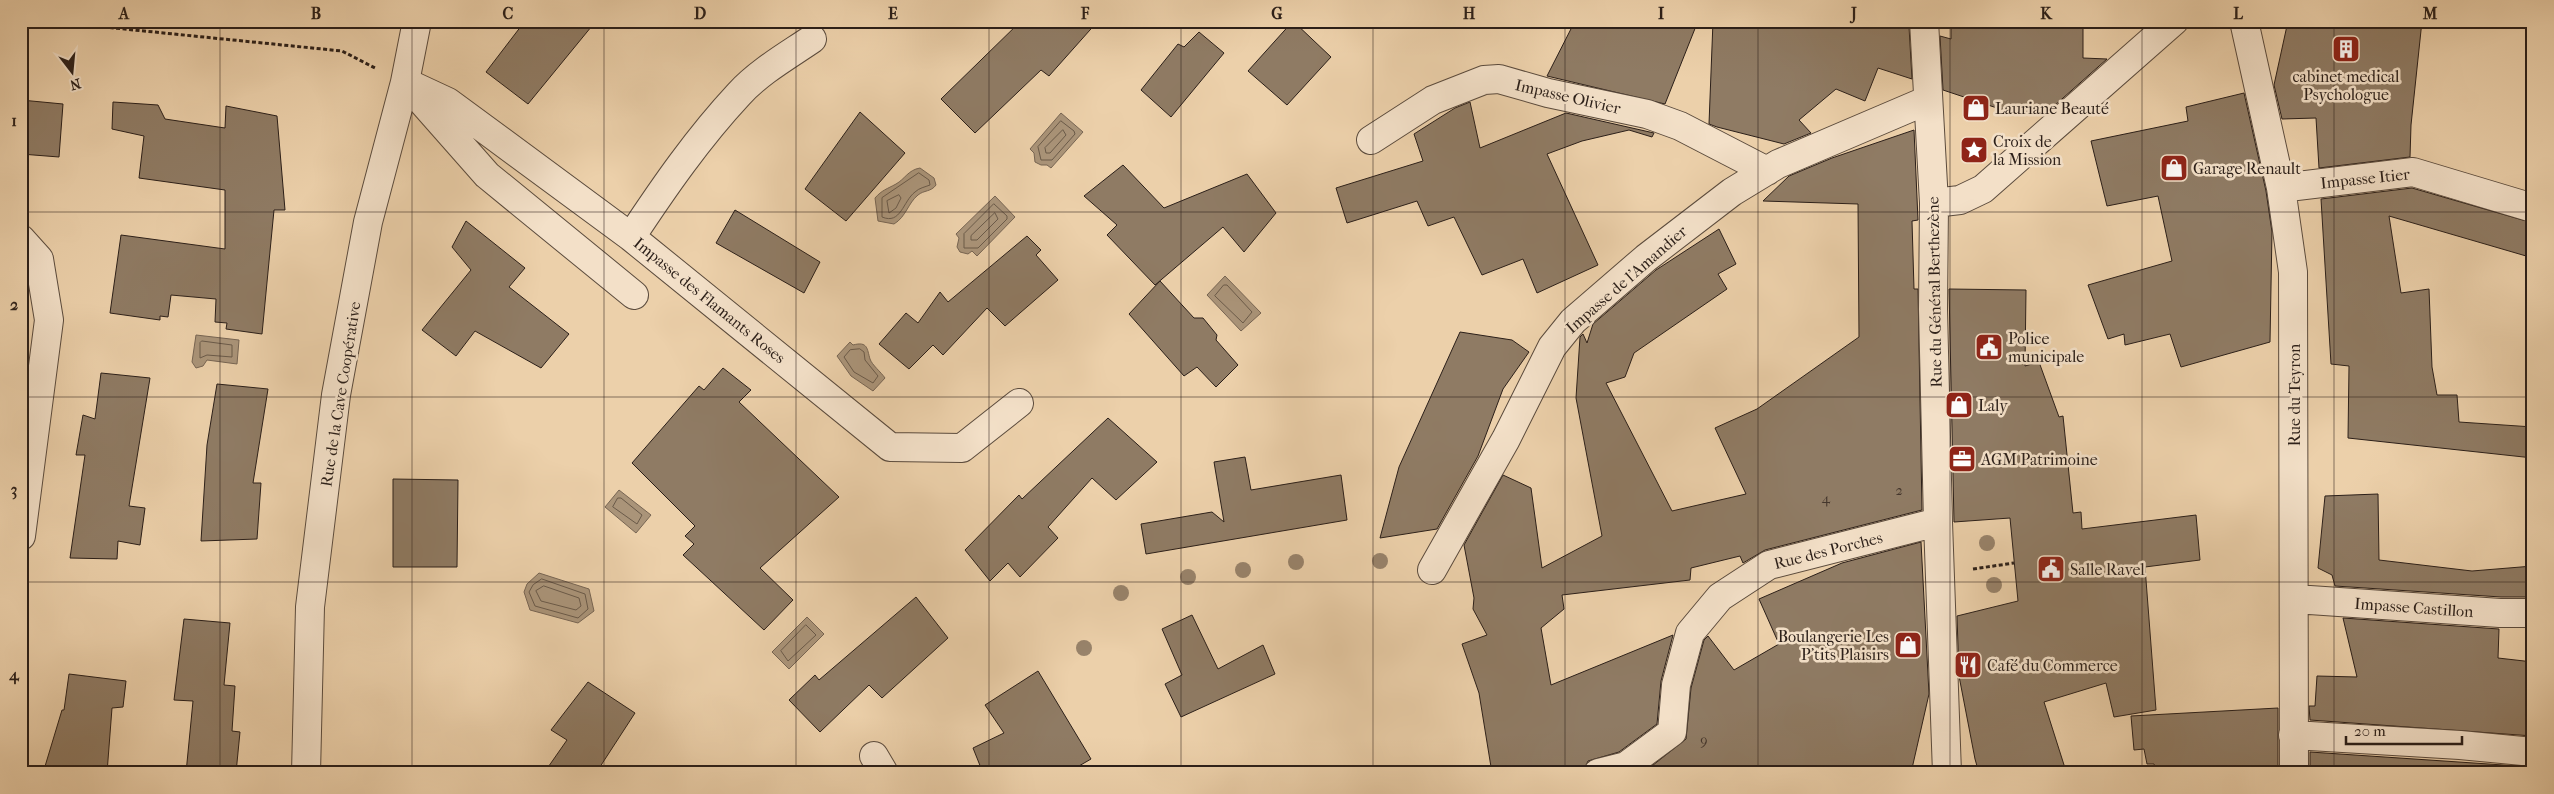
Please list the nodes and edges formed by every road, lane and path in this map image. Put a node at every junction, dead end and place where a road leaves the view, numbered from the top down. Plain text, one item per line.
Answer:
1 (45, 21) edge
2 (417, 21) edge
3 (1924, 21) edge
4 (2174, 21) edge
5 (2244, 21) edge
6 (54, 22) edge
7 (812, 39) dead end
8 (404, 82) junction
9 (1928, 100) junction
10 (1371, 140) dead end
11 (1767, 171) junction
12 (2281, 188) junction
13 (1934, 203) junction
14 (2533, 208) edge
15 (631, 237) junction
16 (21, 239) edge
17 (634, 295) dead end
18 (1019, 403) dead end
19 (1938, 522) junction
20 (21, 536) edge
21 (2014, 563) dead end
22 (1432, 570) dead end
23 (1940, 574) junction
24 (2295, 599) junction
25 (2533, 613) edge
26 (2293, 735) junction
27 (2533, 752) edge
28 (306, 773) edge
29 (1598, 773) edge
30 (1947, 773) edge
31 (2294, 773) edge

1 - 6 path
2 - 8 street, Rue de la Cave Coopérative
3 - 9 street, Rue du Général Berthezène
4 - 13 street
5 - 12 street, Rue du Teyron
6 - 8 path
7 - 15 street
8 - 15 street, Impasse des Flamants Roses
8 - 17 street
8 - 28 street, Rue de la Cave Coopérative
9 - 11 street, Impasse de l'Amandier
9 - 13 street, Rue du Général Berthezène
10 - 11 street, Impasse Olivier
11 - 22 street, Impasse de l'Amandier
12 - 14 street, Impasse Itier
12 - 24 street, Rue du Teyron
13 - 19 street, Rue du Général Berthezène
15 - 18 street, Impasse des Flamants Roses
16 - 20 street
19 - 23 street, Rue du Général Berthezène
19 - 29 street, Rue des Porches
21 - 23 path
23 - 30 street, Rue du Général Berthezène
24 - 25 street, Impasse Castillon
24 - 26 street, Rue du Teyron
26 - 27 street
26 - 31 street, Rue du Teyron

